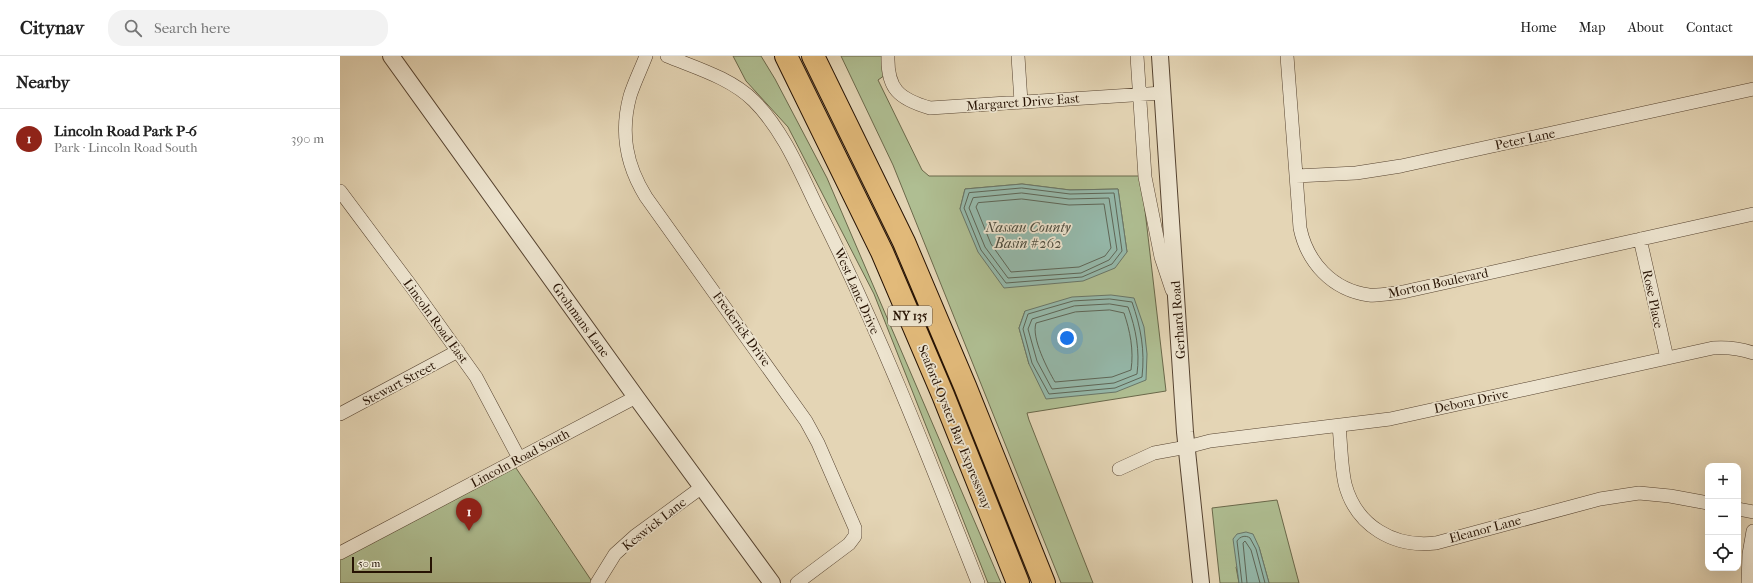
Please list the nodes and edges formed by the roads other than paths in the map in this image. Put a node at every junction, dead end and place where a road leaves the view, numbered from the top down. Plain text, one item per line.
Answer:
1 (392, 56) edge
2 (646, 56) edge
3 (667, 56) edge
4 (774, 56) edge
5 (786, 56) edge
6 (813, 56) edge
7 (827, 56) edge
8 (888, 56) edge
9 (1018, 56) edge
10 (1137, 56) edge
11 (1160, 56) edge
12 (1287, 56) edge
13 (1753, 89) edge
14 (1163, 92) junction
15 (1140, 93) junction
16 (1021, 102) junction
17 (870, 170) junction
18 (1296, 176) junction
19 (849, 181) junction
20 (340, 191) edge
21 (1753, 214) edge
22 (1640, 239) junction
23 (1176, 302) junction
24 (458, 351) junction
25 (1753, 353) edge
26 (1667, 358) junction
27 (636, 397) junction
28 (340, 414) edge
29 (1339, 426) junction
30 (1187, 447) junction
31 (519, 458) junction
32 (1119, 469) dead end
33 (702, 487) junction
34 (1705, 502) edge
35 (1741, 510) edge
36 (1753, 512) edge
37 (1753, 531) edge
38 (340, 553) edge
39 (597, 583) edge
40 (772, 583) edge
41 (797, 583) edge
42 (978, 583) edge
43 (1018, 583) edge
44 (1044, 583) edge
45 (1201, 583) edge
46 (1748, 583) edge

1 - 27 street, Grohmans Lane
2 - 41 street, Frederick Drive
3 - 42 street, West Lane Drive
4 - 19 highway
5 - 19 highway, Seaford-Oyster Bay Expressway / NY 135
6 - 17 highway, Seaford-Oyster Bay Expressway / NY 135
7 - 17 highway
8 - 16 street, Margaret Drive East
9 - 16 street
10 - 15 street
11 - 14 street, Gerhard Road
12 - 18 street, Morton Boulevard
13 - 18 street, Peter Lane
14 - 15 street, Margaret Drive East
14 - 23 street, Gerhard Road
15 - 16 street, Margaret Drive East
15 - 23 street
17 - 44 highway, Seaford-Oyster Bay Expressway / NY 135
18 - 22 street, Morton Boulevard
19 - 43 highway, Seaford-Oyster Bay Expressway / NY 135
20 - 24 street, Lincoln Road East
21 - 22 street, Morton Boulevard
22 - 26 street, Rose Place
23 - 30 street, Gerhard Road
24 - 28 street, Stewart Street
24 - 31 street, Lincoln Road East
25 - 26 street, Debora Drive
26 - 29 street, Debora Drive
27 - 31 street, Lincoln Road South
27 - 33 street, Grohmans Lane
29 - 30 street, Debora Drive
29 - 34 street, Eleanor Lane
30 - 32 street, Debora Drive
30 - 45 street, Gerhard Road
31 - 38 street, Lincoln Road South
33 - 39 street, Keswick Lane
33 - 40 street, Grohmans Lane
35 - 36 street
37 - 46 street

